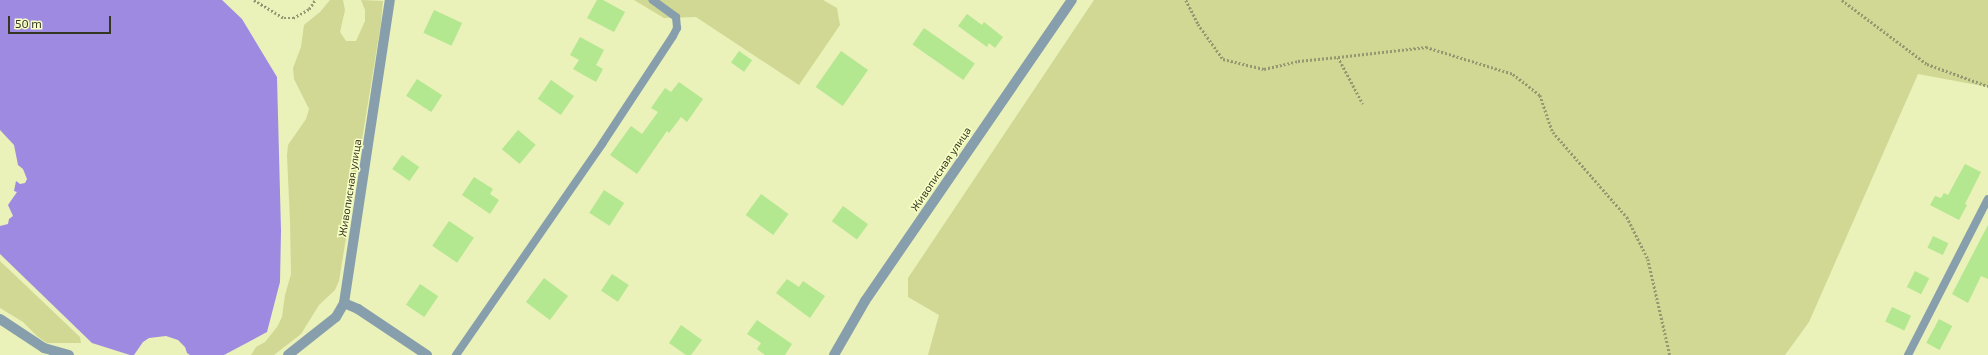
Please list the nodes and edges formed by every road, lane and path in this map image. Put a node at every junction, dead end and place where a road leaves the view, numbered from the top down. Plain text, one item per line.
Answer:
1 (254, 0) edge
2 (316, 0) edge
3 (390, 0) edge
4 (653, 0) edge
5 (1072, 0) edge
6 (1186, 0) edge
7 (1842, 0) edge
8 (1338, 57) junction
9 (1988, 86) edge
10 (1363, 104) dead end
11 (1988, 199) edge
12 (344, 303) junction
13 (0, 319) edge
14 (836, 353) edge
15 (69, 355) edge
16 (288, 355) edge
17 (427, 355) edge
18 (456, 355) edge
19 (1670, 355) edge
20 (1908, 355) edge

1 - 2 path
3 - 12 street, Живописная улица
4 - 18 lane
5 - 14 street, Живописная улица
6 - 8 path
7 - 9 path
8 - 10 path
8 - 19 path
11 - 20 lane
12 - 16 street, Живописная улица
12 - 17 street
13 - 15 street

